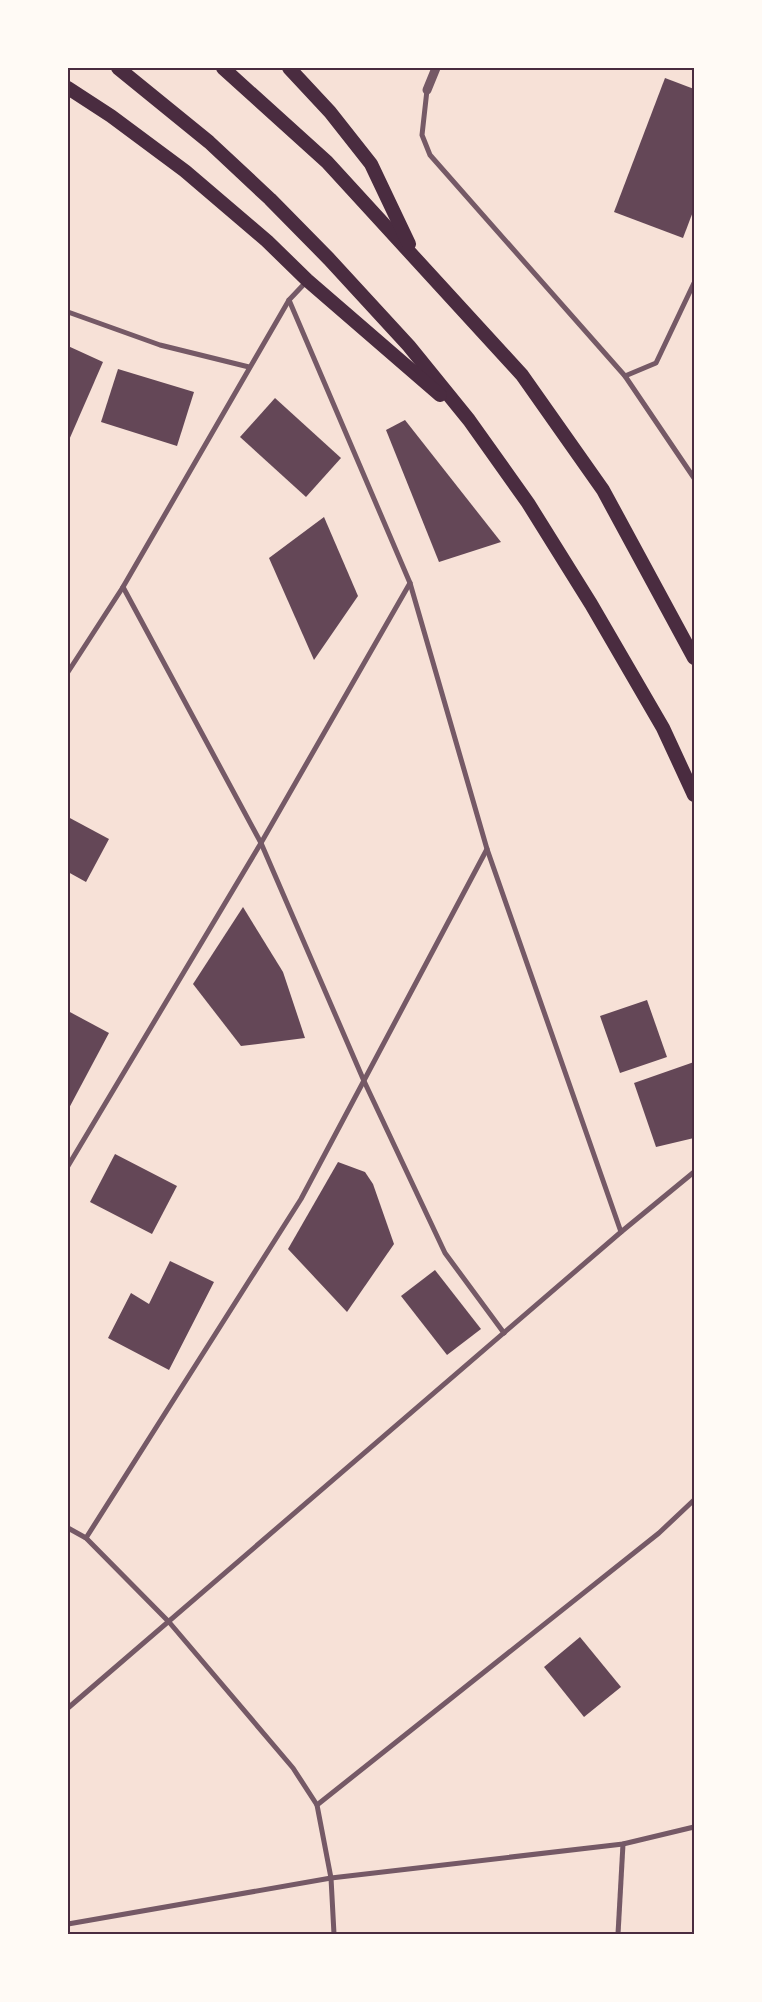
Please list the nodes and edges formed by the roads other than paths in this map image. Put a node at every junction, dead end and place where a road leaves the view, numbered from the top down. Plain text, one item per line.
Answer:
1 (118, 68) edge
2 (223, 68) edge
3 (290, 68) edge
4 (436, 68) edge
5 (68, 88) edge
6 (427, 90) joint
7 (414, 256) junction
8 (308, 280) junction
9 (694, 284) edge
10 (289, 300) junction
11 (68, 312) edge
12 (250, 366) junction
13 (625, 376) junction
14 (469, 420) junction
15 (694, 478) edge
16 (410, 583) junction
17 (123, 588) junction
18 (694, 658) edge
19 (70, 662) edge
20 (68, 672) edge
21 (694, 796) edge
22 (261, 843) junction
23 (488, 849) junction
24 (364, 1081) junction
25 (68, 1166) edge
26 (694, 1172) edge
27 (621, 1232) junction
28 (504, 1333) junction
29 (694, 1500) edge
30 (68, 1528) edge
31 (86, 1538) junction
32 (169, 1622) junction
33 (68, 1708) edge
34 (317, 1805) junction
35 (694, 1827) edge
36 (623, 1844) junction
37 (331, 1878) junction
38 (68, 1924) edge
39 (334, 1934) edge
40 (618, 1934) edge

1 - 14 highway
2 - 7 highway
3 - 7 highway
4 - 6 street
5 - 8 highway
6 - 13 street
7 - 18 highway
8 - 10 street
8 - 14 highway
9 - 13 street
10 - 12 street
10 - 16 street
11 - 12 street
12 - 17 street
13 - 15 street
14 - 21 highway
16 - 22 street
16 - 23 street
17 - 19 street
17 - 22 street
19 - 20 street
22 - 24 street
22 - 25 street
23 - 24 street
23 - 27 street
24 - 28 street
24 - 31 street
26 - 27 street
27 - 28 street
28 - 32 street
29 - 34 street
30 - 31 street
31 - 32 street
32 - 33 street
32 - 34 street
34 - 37 street
35 - 36 street
36 - 37 street
36 - 40 street
37 - 38 street
37 - 39 street

